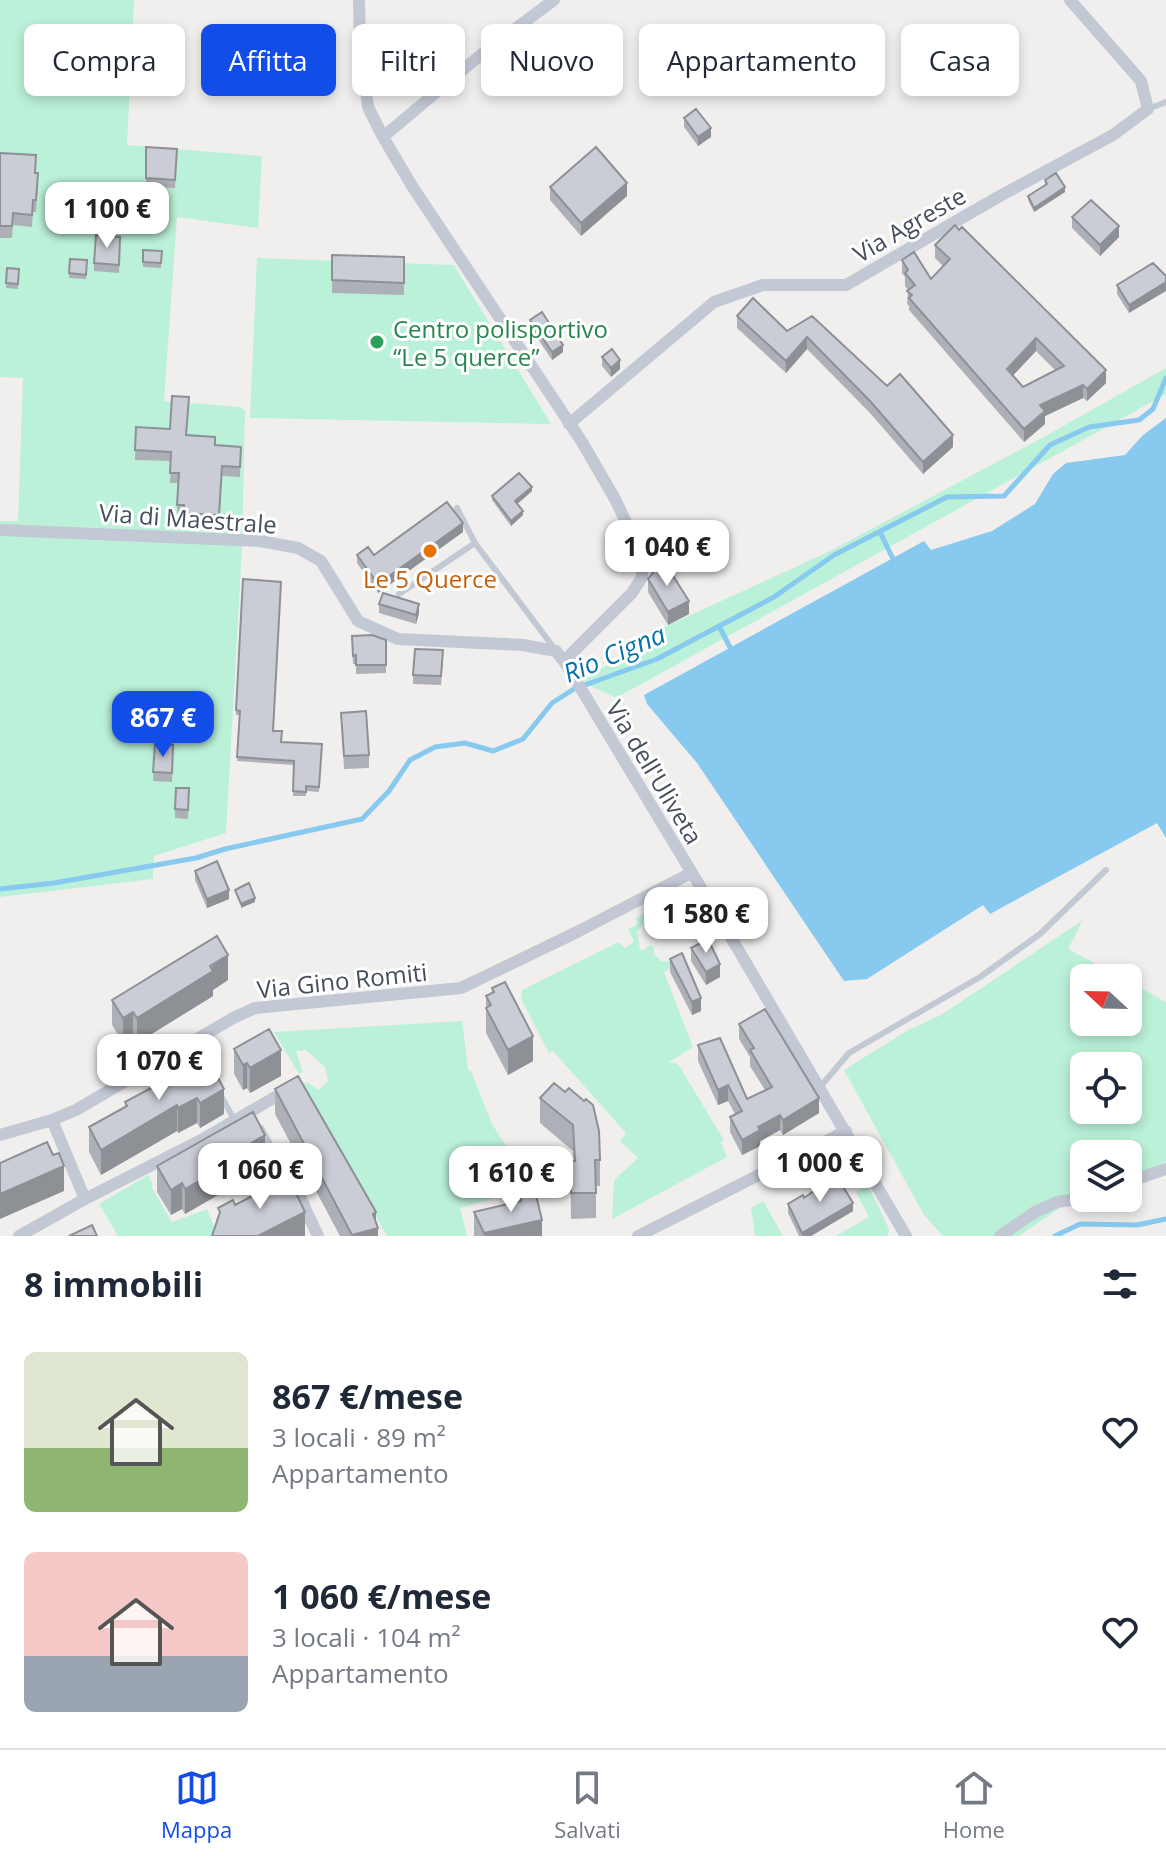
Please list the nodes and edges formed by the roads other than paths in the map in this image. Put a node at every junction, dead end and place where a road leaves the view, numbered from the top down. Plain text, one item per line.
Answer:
1 (359, 0) edge
2 (554, 0) edge
3 (1070, 0) edge
4 (1166, 102) edge
5 (1148, 109) junction
6 (383, 137) junction
7 (569, 424) junction
8 (457, 508) dead end
9 (0, 530) edge
10 (475, 543) junction
11 (399, 594) edge
12 (556, 651) junction
13 (566, 664) junction
14 (1106, 870) dead end
15 (691, 873) junction
16 (191, 1042) junction
17 (205, 1068) edge
18 (297, 1084) edge
19 (820, 1087) junction
20 (220, 1094) edge
21 (250, 1113) junction
22 (52, 1120) junction
23 (235, 1121) junction
24 (846, 1131) junction
25 (0, 1135) edge
26 (1166, 1169) edge
27 (1142, 1177) edge
28 (85, 1199) junction
29 (1070, 1200) edge
30 (19, 1236) edge
31 (318, 1236) edge
32 (638, 1236) edge
33 (906, 1236) edge
34 (1000, 1236) edge

1 - 6 street
2 - 6 street
3 - 5 street
4 - 5 lane
5 - 7 street, Via Agreste
6 - 7 street
7 - 13 street
8 - 10 lane
9 - 12 street, Via di Maestrale
10 - 11 lane
10 - 12 lane
12 - 13 street
13 - 15 street, Via dell'Uliveta
14 - 19 lane
15 - 16 street, Via Gino Romiti
15 - 19 street, Via dell'Uliveta
16 - 17 lane
16 - 22 street, Via Gino Romiti
18 - 21 street
19 - 24 street, Via dell'Uliveta
20 - 23 lane
21 - 23 street
21 - 31 street
22 - 25 street, Via Gino Romiti
22 - 28 street
23 - 28 street
24 - 32 street
24 - 33 street, Via dell'Uliveta
26 - 27 street
28 - 30 street
29 - 34 street

